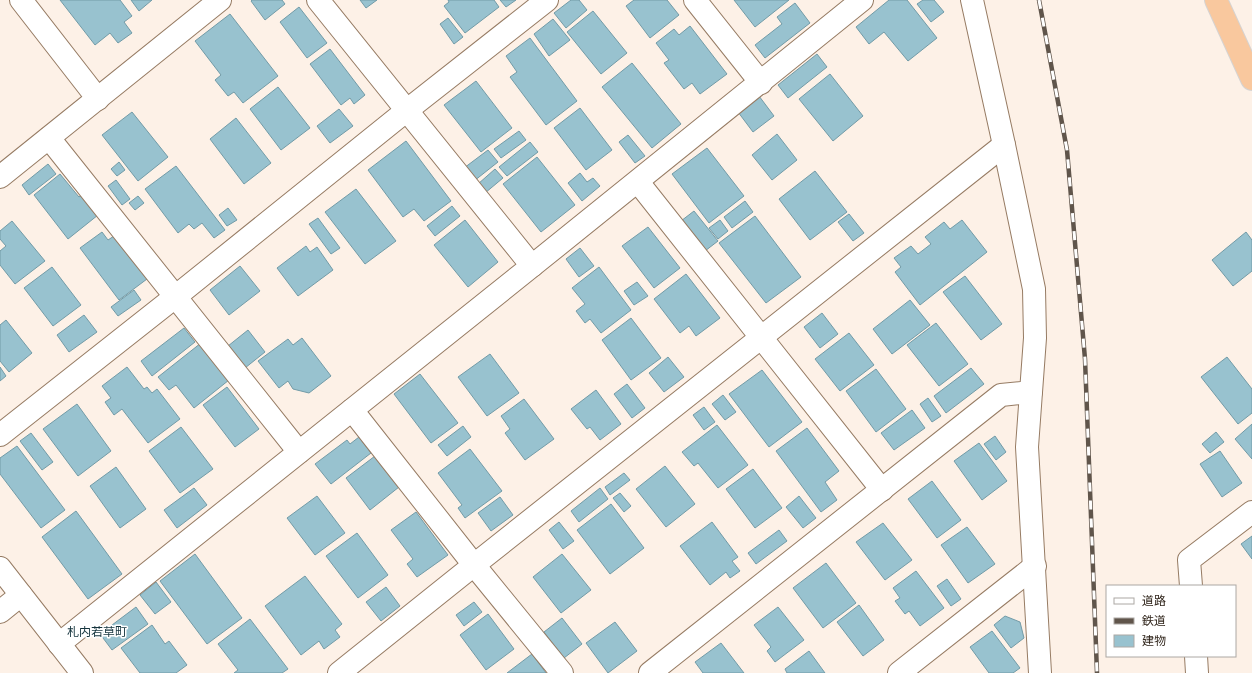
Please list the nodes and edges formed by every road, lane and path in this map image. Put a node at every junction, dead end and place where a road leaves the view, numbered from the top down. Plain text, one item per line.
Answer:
1 (21, 0) edge
2 (220, 0) edge
3 (318, 0) edge
4 (547, 0) edge
5 (695, 0) edge
6 (862, 0) edge
7 (972, 0) edge
8 (1216, 0) edge
9 (1252, 79) edge
10 (761, 83) junction
11 (98, 99) junction
12 (406, 111) junction
13 (49, 138) junction
14 (1004, 145) junction
15 (0, 177) edge
16 (638, 182) junction
17 (532, 266) junction
18 (175, 297) junction
19 (762, 337) junction
20 (1031, 392) junction
21 (352, 410) junction
22 (0, 435) edge
23 (299, 452) junction
24 (882, 490) junction
25 (1252, 512) edge
26 (474, 565) junction
27 (1035, 566) junction
28 (0, 568) edge
29 (1191, 585) edge
30 (21, 595) junction
31 (0, 612) edge
32 (59, 644) junction
33 (1196, 657) edge
34 (82, 673) edge
35 (339, 673) edge
36 (562, 673) edge
37 (650, 673) edge
38 (899, 673) edge
39 (1040, 673) edge
40 (1197, 673) edge

1 - 11 street
2 - 11 street
3 - 12 street
4 - 12 street
5 - 10 street
6 - 10 street
7 - 14 street
8 - 9 highway
10 - 16 street
11 - 13 street
12 - 17 street
12 - 18 street
13 - 15 street
13 - 18 street
14 - 19 street
14 - 20 street
16 - 17 street
16 - 19 street
17 - 21 street
18 - 22 street
18 - 23 street
19 - 24 street
19 - 26 street
20 - 24 street
20 - 27 street
21 - 23 street
21 - 26 street
23 - 32 street
24 - 37 street
25 - 29 street
26 - 35 street
26 - 36 street
27 - 38 street
27 - 39 street
28 - 30 street
30 - 31 street
30 - 32 street
32 - 34 street
33 - 40 street

